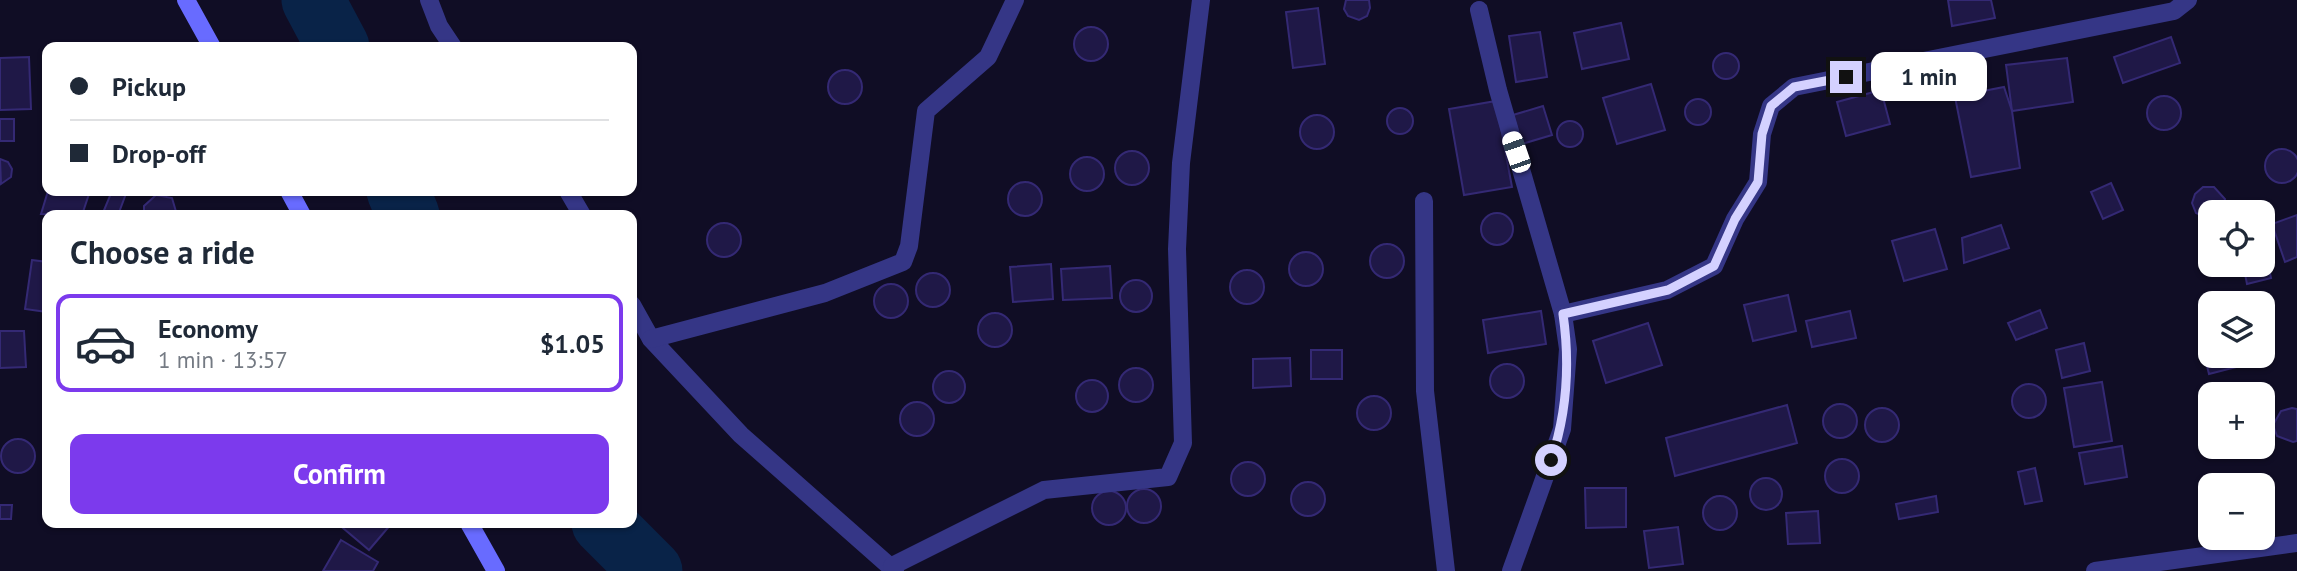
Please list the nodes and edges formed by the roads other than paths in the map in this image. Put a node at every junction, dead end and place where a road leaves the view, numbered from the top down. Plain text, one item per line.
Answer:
1 (186, 0) edge
2 (429, 0) edge
3 (1015, 0) edge
4 (1201, 0) edge
5 (2188, 0) edge
6 (1479, 10) dead end
7 (209, 42) edge
8 (450, 42) edge
9 (1424, 201) dead end
10 (637, 314) edge
11 (1563, 314) junction
12 (650, 339) junction
13 (472, 528) edge
14 (2297, 543) edge
15 (893, 568) edge
16 (496, 571) edge
17 (1446, 571) edge
18 (1511, 571) edge
19 (2095, 571) edge

1 - 7 main road
2 - 8 street
3 - 12 street
4 - 15 street
5 - 11 street
6 - 11 street
9 - 17 street
10 - 12 street
11 - 18 street
12 - 15 street
13 - 16 main road
14 - 19 street

